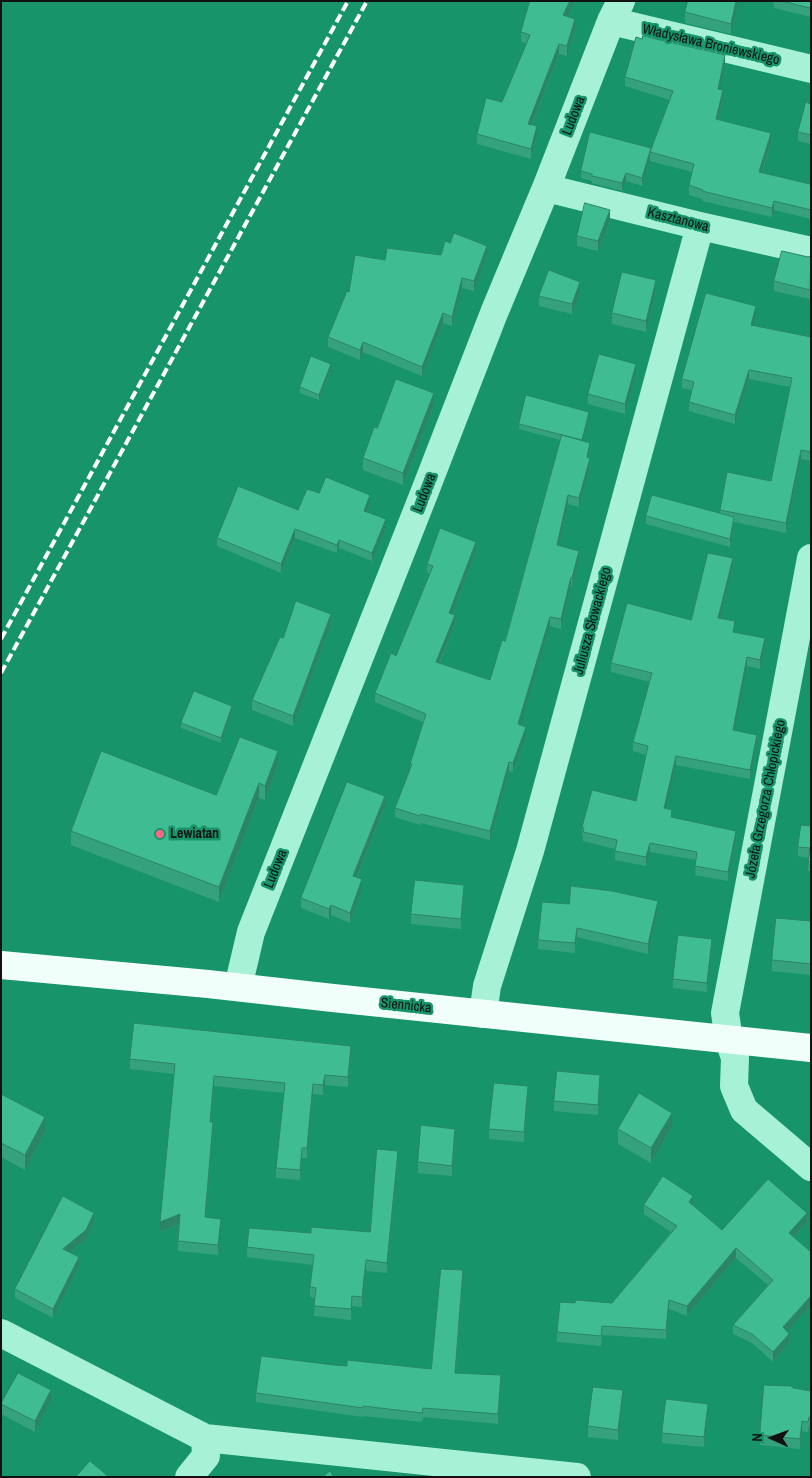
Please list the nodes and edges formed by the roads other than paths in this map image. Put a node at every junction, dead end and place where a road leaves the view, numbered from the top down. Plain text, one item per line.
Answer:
1 (616, 11) edge
2 (811, 69) edge
3 (546, 188) junction
4 (700, 226) junction
5 (811, 251) edge
6 (811, 558) edge
7 (1, 965) edge
8 (238, 987) junction
9 (483, 1014) junction
10 (729, 1040) junction
11 (811, 1048) edge
12 (811, 1167) edge
13 (1, 1333) edge
14 (205, 1438) junction
15 (189, 1477) edge
16 (577, 1477) edge

1 - 2 street, Władysława Broniewskiego
1 - 3 street, Ludowa
3 - 4 street, Kasztanowa
3 - 8 street, Ludowa
4 - 5 street, Kasztanowa
4 - 9 street, Juliusza Słowackiego
6 - 10 street, Józefa Grzegorza Chłopickiego
7 - 8 main road, Siennicka
8 - 9 main road, Siennicka
9 - 10 main road, Siennicka
10 - 11 main road, Siennicka
10 - 12 street, Józefa Grzegorza Chłopickiego
13 - 14 street
14 - 15 street
14 - 16 street

